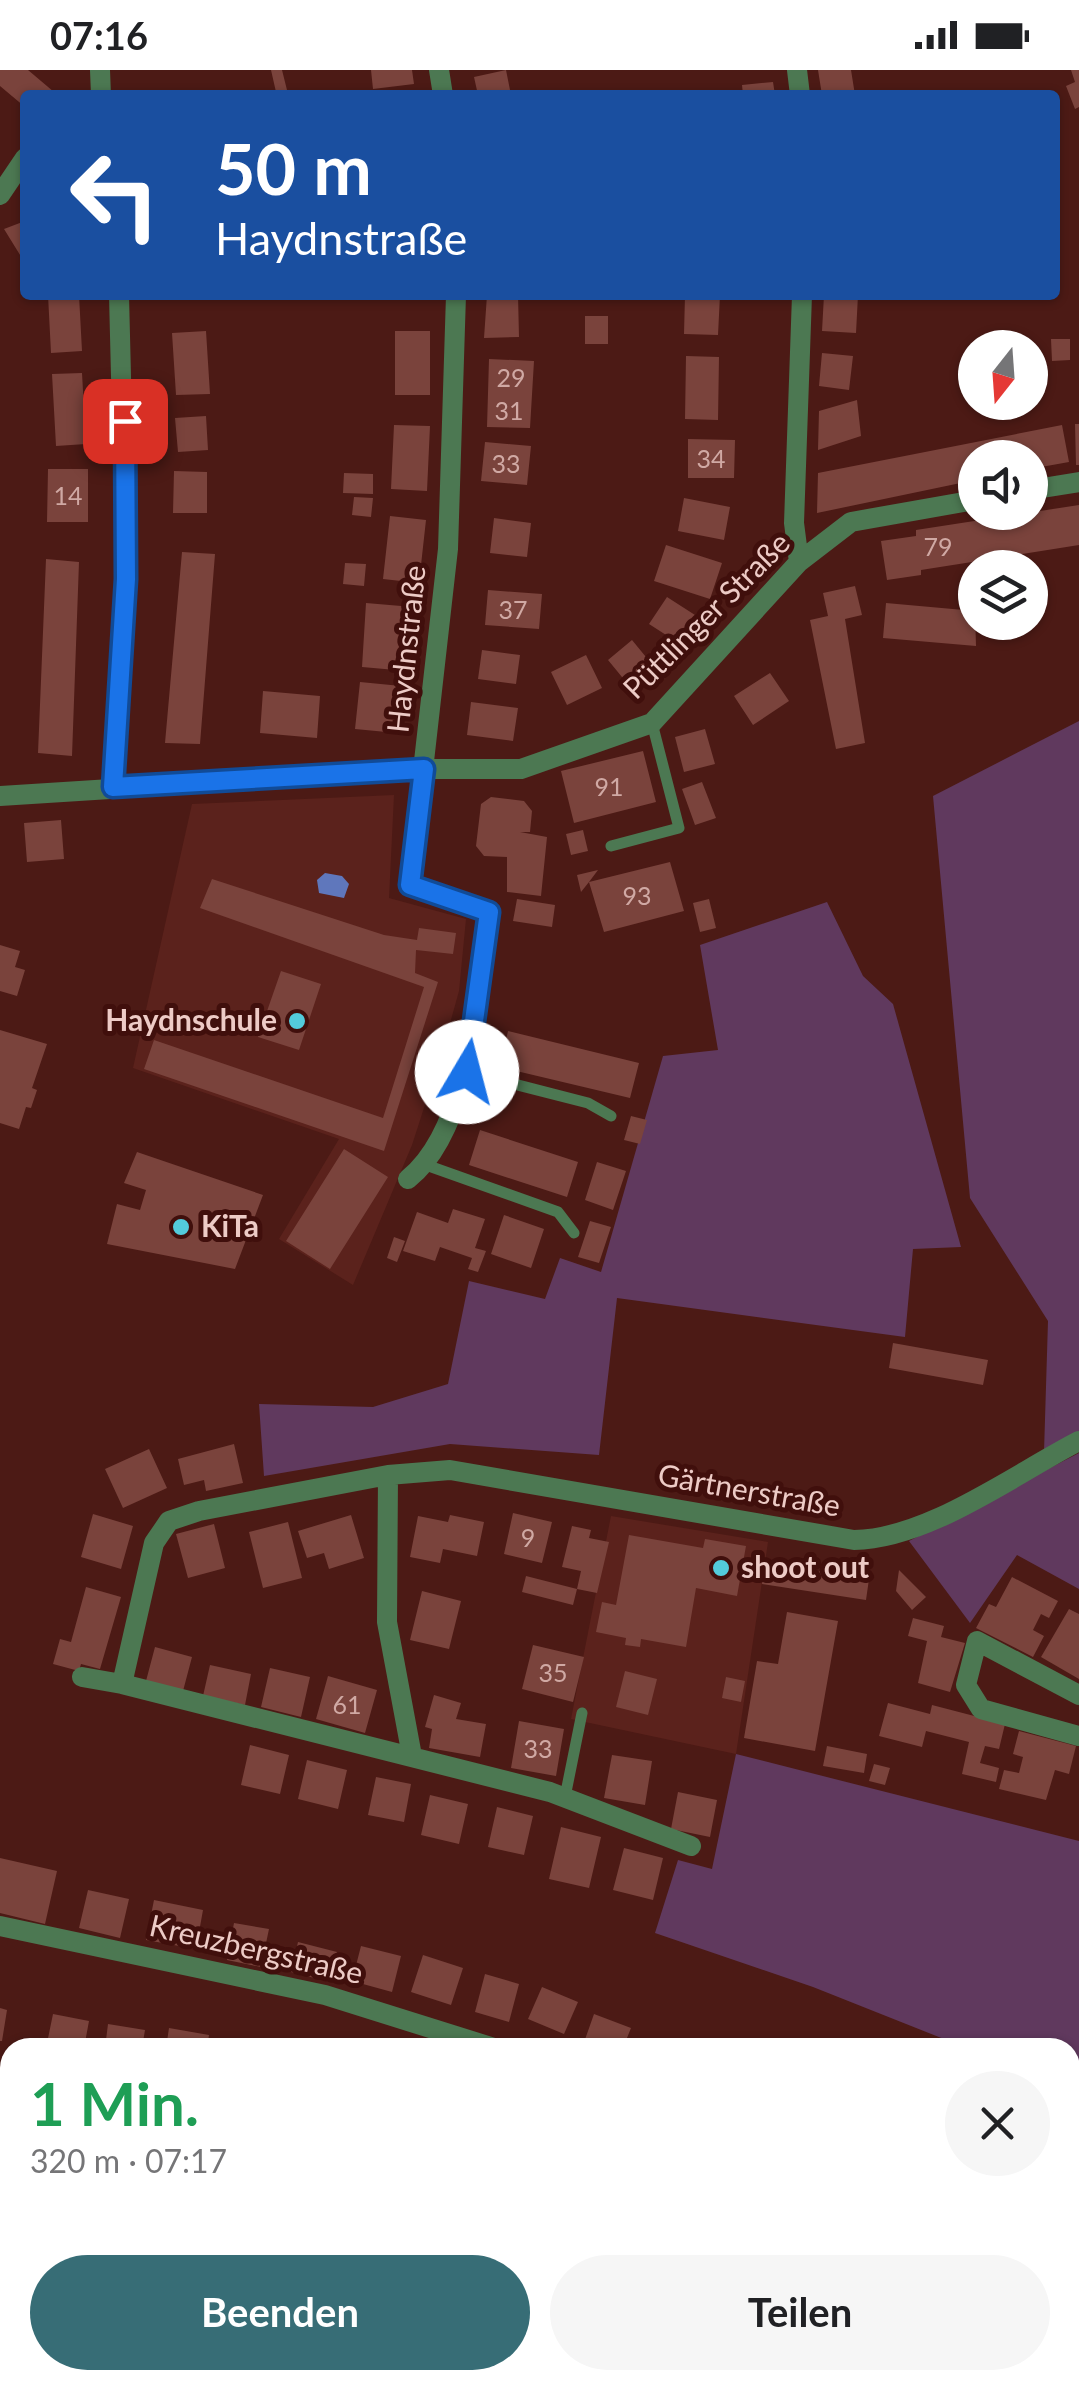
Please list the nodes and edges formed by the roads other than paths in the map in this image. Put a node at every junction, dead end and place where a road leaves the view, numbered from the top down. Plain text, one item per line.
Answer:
1 (20, 165) edge
2 (0, 195) edge
3 (119, 300) edge
4 (456, 300) edge
5 (802, 300) edge
6 (1079, 482) edge
7 (1048, 487) edge
8 (958, 503) edge
9 (798, 562) junction
10 (652, 722) junction
11 (424, 769) junction
12 (113, 787) junction
13 (0, 796) edge
14 (611, 846) dead end
15 (467, 1072) junction
16 (611, 1116) dead end
17 (426, 1166) junction
18 (408, 1180) dead end
19 (574, 1233) dead end
20 (1079, 1441) edge
21 (388, 1475) junction
22 (82, 1677) dead end
23 (122, 1684) junction
24 (1079, 1695) edge
25 (582, 1713) dead end
26 (1079, 1736) edge
27 (412, 1756) junction
28 (564, 1797) junction
29 (691, 1846) dead end
30 (0, 1926) edge
31 (461, 2038) edge

1 - 2 street
3 - 12 street
4 - 11 street, Haydnstraße
5 - 9 street
6 - 7 street
8 - 9 street, Püttlinger Straße
9 - 10 street, Püttlinger Straße
10 - 11 street, Püttlinger Straße
10 - 14 lane
11 - 12 street, Püttlinger Straße
11 - 15 street, Haydnstraße
12 - 13 street, Püttlinger Straße
15 - 16 lane
15 - 17 street, Haydnstraße
17 - 18 street, Haydnstraße
17 - 19 lane
20 - 21 street, Gärtnerstraße
21 - 23 street, Gärtnerstraße
21 - 27 street
22 - 23 street
23 - 27 street
24 - 26 street
25 - 28 lane
27 - 28 street
28 - 29 street
30 - 31 street, Kreuzbergstraße

